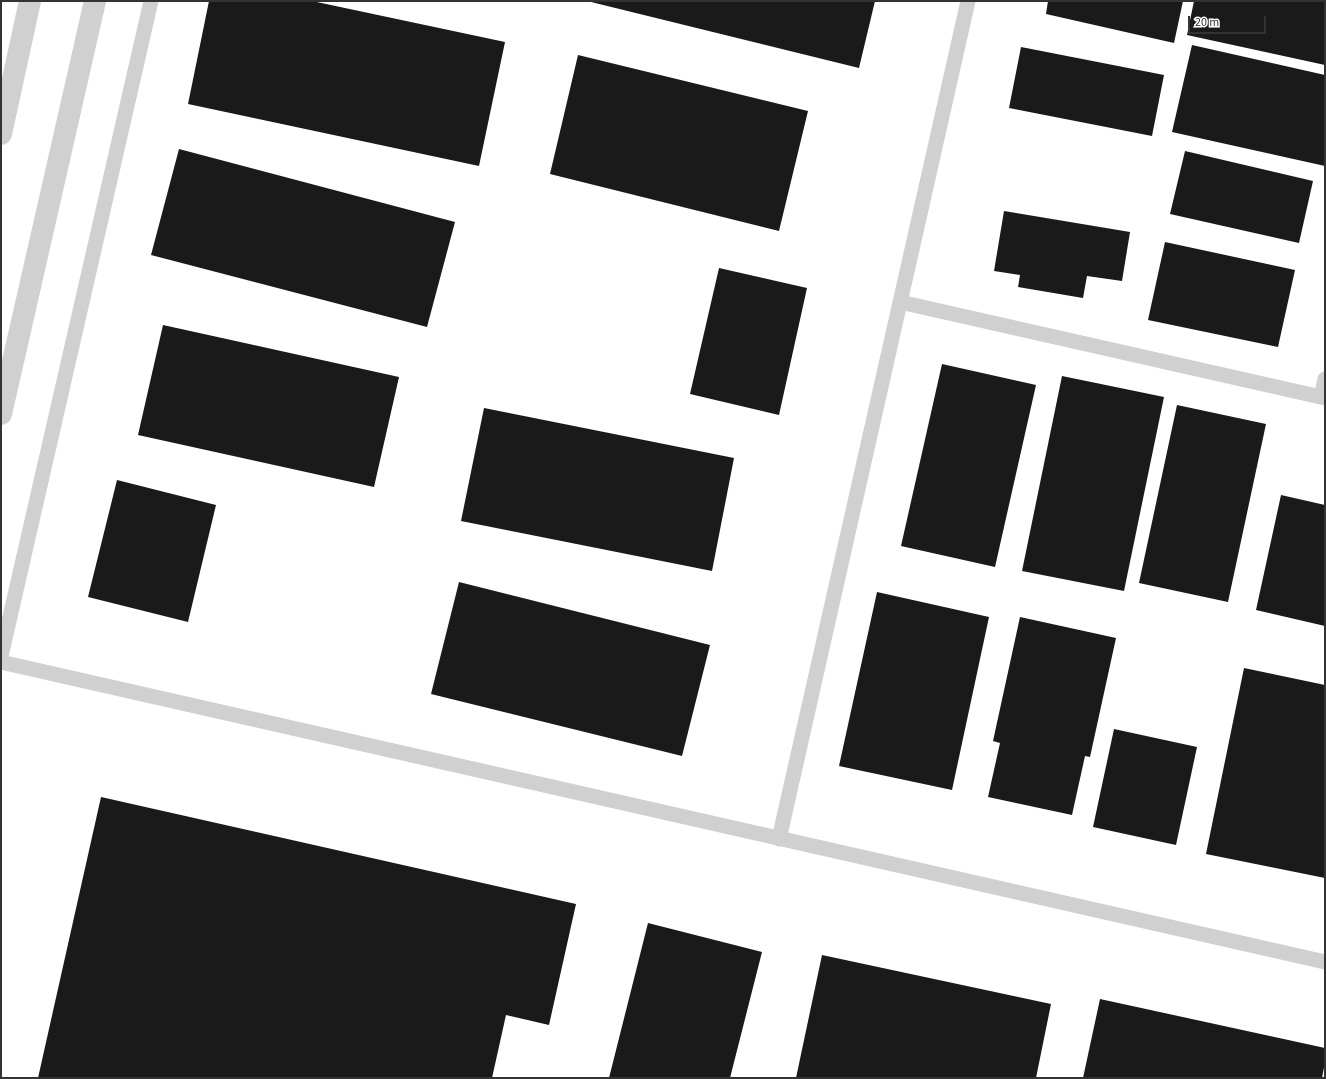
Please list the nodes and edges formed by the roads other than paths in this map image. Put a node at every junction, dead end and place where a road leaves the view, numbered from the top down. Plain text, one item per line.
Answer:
1 (30, 1) edge
2 (96, 1) edge
3 (151, 1) edge
4 (968, 1) edge
5 (1, 134) edge
6 (900, 302) junction
7 (1325, 379) edge
8 (1323, 398) edge
9 (1, 414) edge
10 (1, 656) edge
11 (1, 662) edge
12 (779, 839) junction
13 (1325, 962) edge

1 - 5 street
2 - 9 street
3 - 10 lane
4 - 6 lane
6 - 8 lane
6 - 12 lane
7 - 8 lane
11 - 12 lane
12 - 13 lane

